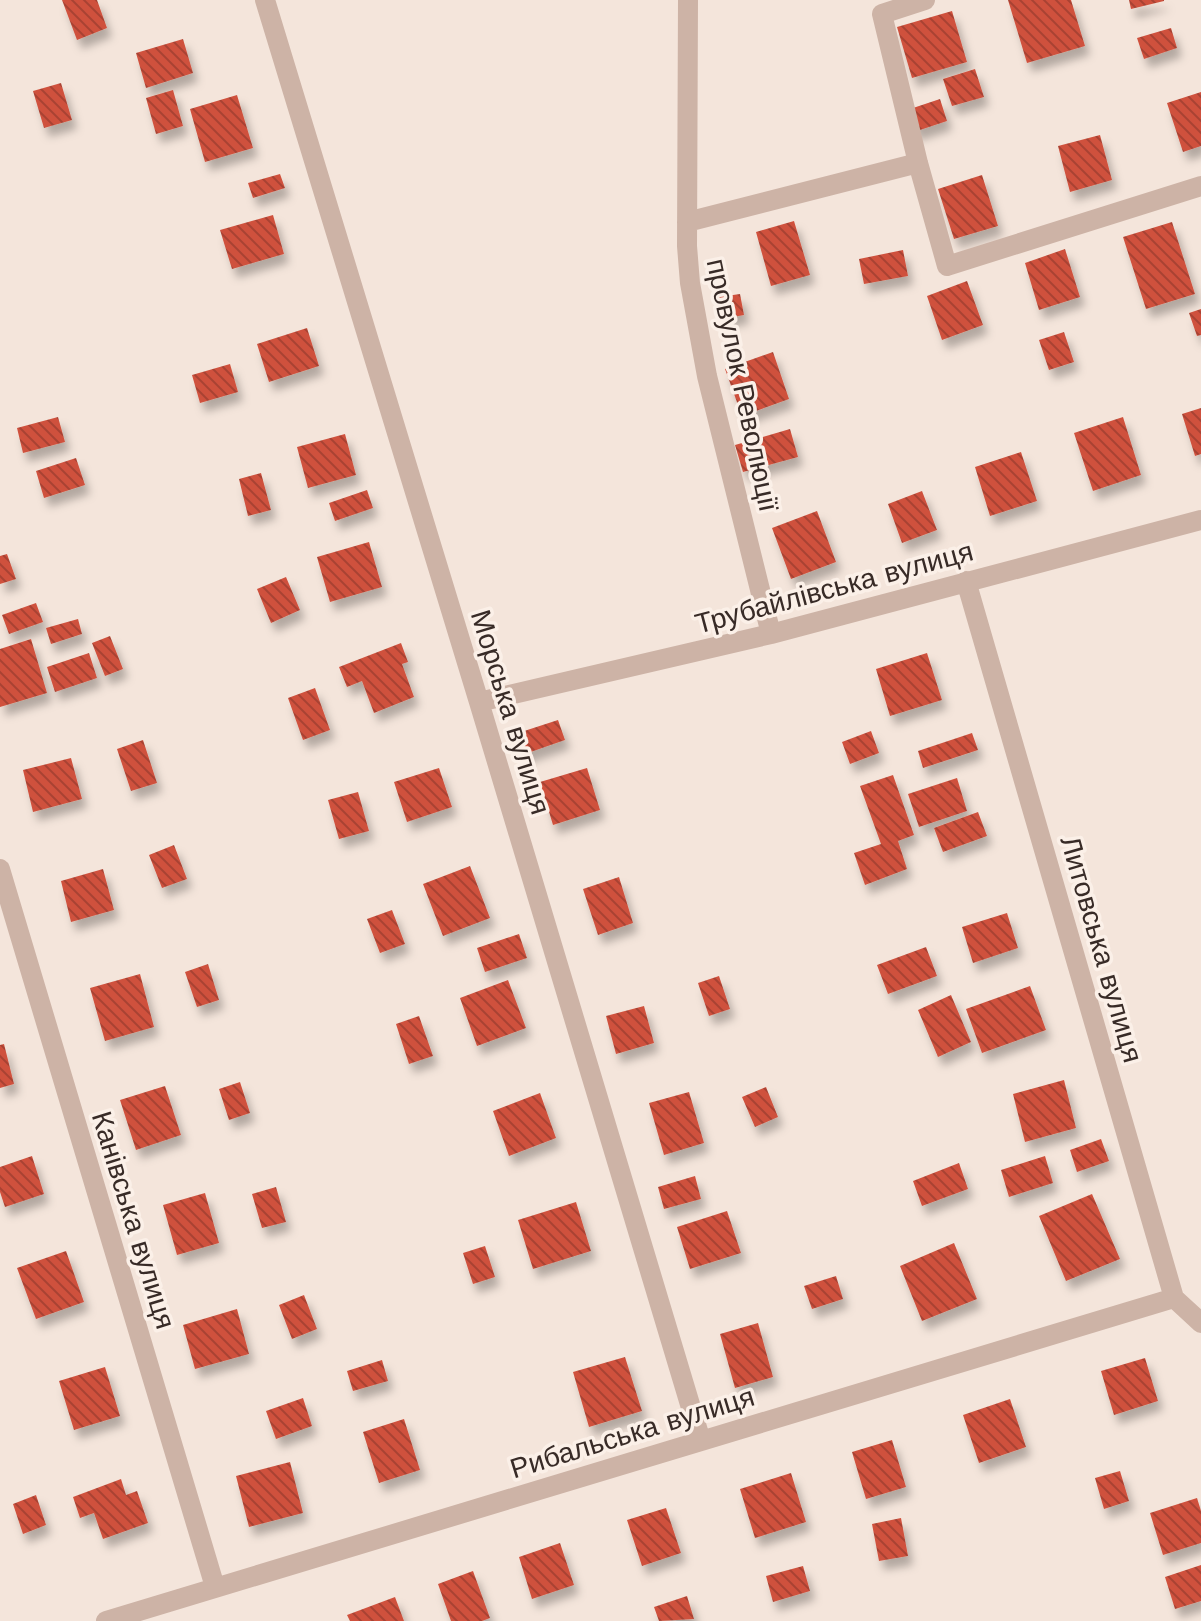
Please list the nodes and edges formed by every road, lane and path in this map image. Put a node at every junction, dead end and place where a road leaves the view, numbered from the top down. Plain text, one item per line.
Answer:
1 (265, 0) edge
2 (688, 0) edge
3 (925, 0) edge
4 (918, 163) junction
5 (1201, 186) edge
6 (687, 222) junction
7 (1201, 520) edge
8 (966, 581) junction
9 (771, 634) junction
10 (479, 702) junction
11 (0, 869) edge
12 (1174, 1298) junction
13 (1201, 1323) edge
14 (701, 1441) junction
15 (215, 1587) junction
16 (106, 1621) edge

1 - 10 street, Морська вулиця
2 - 6 street, провулок Революції
3 - 4 street
4 - 5 street
4 - 6 street
6 - 9 street, провулок Революції
7 - 8 street, Трубайлівська вулиця
8 - 9 street, Трубайлівська вулиця
8 - 12 street, Литовська вулиця
9 - 10 street, Трубайлівська вулиця
10 - 14 street, Морська вулиця
11 - 15 street, Канівська вулиця
12 - 13 street
12 - 14 street, Рибальська вулиця
14 - 15 street, Рибальська вулиця
15 - 16 street, Рибальська вулиця

